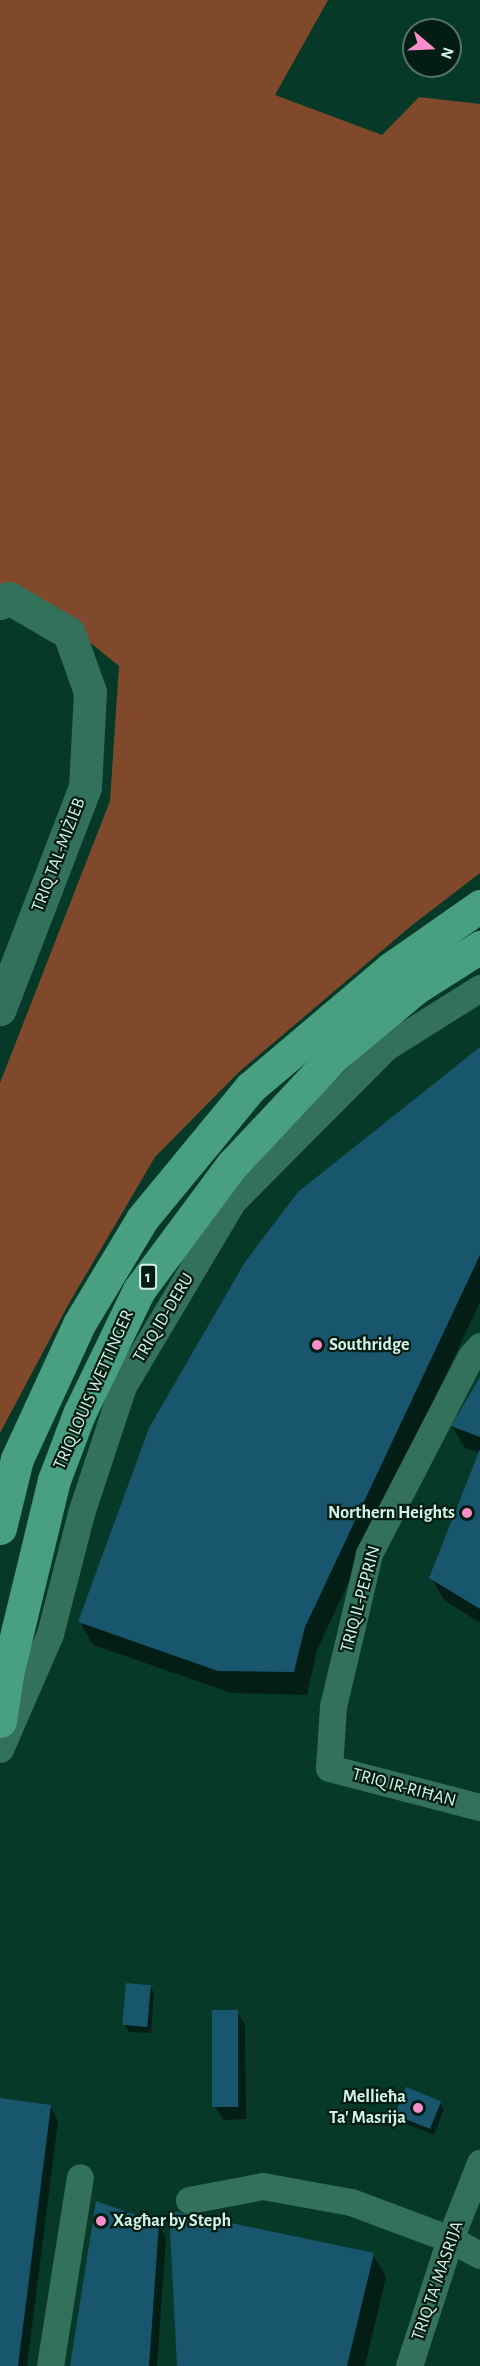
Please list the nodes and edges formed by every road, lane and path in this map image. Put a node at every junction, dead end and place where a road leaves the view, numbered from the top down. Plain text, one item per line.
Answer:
1 (0, 603) edge
2 (480, 906) edge
3 (480, 947) edge
4 (480, 987) edge
5 (0, 1009) edge
6 (480, 1346) edge
7 (8, 1469) edge
8 (0, 1528) edge
9 (0, 1722) edge
10 (0, 1749) edge
11 (329, 1768) joint
12 (480, 1807) edge
13 (480, 2163) edge
14 (80, 2177) dead end
15 (189, 2200) dead end
16 (450, 2239) junction
17 (480, 2255) edge
18 (50, 2366) edge
19 (410, 2366) edge

1 - 5 street, TRIQ TAL-MIŻIEB
2 - 7 highway, TRIQ LOUIS WETTINGER / 1
3 - 9 highway, TRIQ LOUIS WETTINGER / 1
4 - 10 street, TRIQ ID-DERU
6 - 11 street, TRIQ IL-PEPRIN
7 - 8 highway, TRIQ LOUIS WETTINGER / 1
11 - 12 street, TRIQ IR-RIĦAN
13 - 16 street, TRIQ TA' MASRIJA
14 - 18 street
15 - 16 street
16 - 17 street
16 - 19 street, TRIQ TA' MASRIJA

